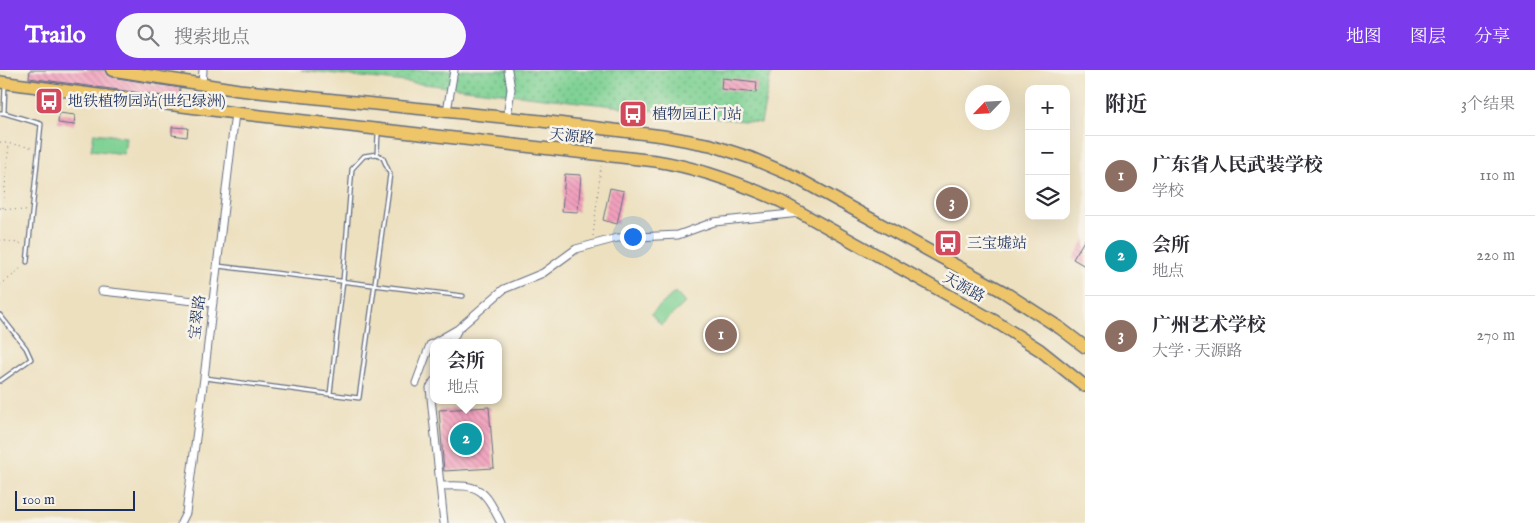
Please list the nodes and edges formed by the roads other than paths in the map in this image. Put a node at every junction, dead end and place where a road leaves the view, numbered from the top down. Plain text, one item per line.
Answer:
1 (112, 70) edge
2 (203, 70) edge
3 (454, 70) edge
4 (508, 70) edge
5 (2, 82) edge
6 (202, 84) junction
7 (447, 111) junction
8 (2, 113) edge
9 (235, 113) junction
10 (507, 117) junction
11 (378, 130) junction
12 (376, 154) junction
13 (800, 213) junction
14 (27, 262) road end
15 (218, 266) junction
16 (343, 281) junction
17 (374, 285) junction
18 (102, 291) dead end
19 (463, 296) dead end
20 (213, 302) junction
21 (0, 315) edge
22 (458, 329) junction
23 (440, 339) edge
24 (453, 339) edge
25 (430, 345) edge
26 (1085, 347) edge
27 (204, 378) junction
28 (0, 381) edge
29 (416, 383) dead end
30 (1085, 386) edge
31 (330, 394) junction
32 (432, 404) edge
33 (442, 486) dead end
34 (181, 523) edge
35 (444, 523) edge
36 (501, 523) edge

1 - 6 highway, 天源路
2 - 6 street
3 - 7 street
4 - 10 street
5 - 8 lane
5 - 9 highway, 天源路
6 - 7 highway, 天源路
7 - 10 highway, 天源路
8 - 14 lane
9 - 11 highway, 天源路
9 - 15 street, 宝翠路
10 - 26 highway, 天源路
11 - 12 lane
11 - 13 highway, 天源路
12 - 16 lane
12 - 17 lane
13 - 22 street
13 - 30 highway, 天源路
15 - 16 lane
15 - 20 street, 宝翠路
16 - 17 lane
16 - 31 lane
17 - 19 lane
17 - 31 lane
18 - 20 street
20 - 27 street, 宝翠路
21 - 28 lane
22 - 23 street
22 - 24 street
25 - 29 street
27 - 31 lane
27 - 34 street, 宝翠路
32 - 35 street
33 - 36 street

